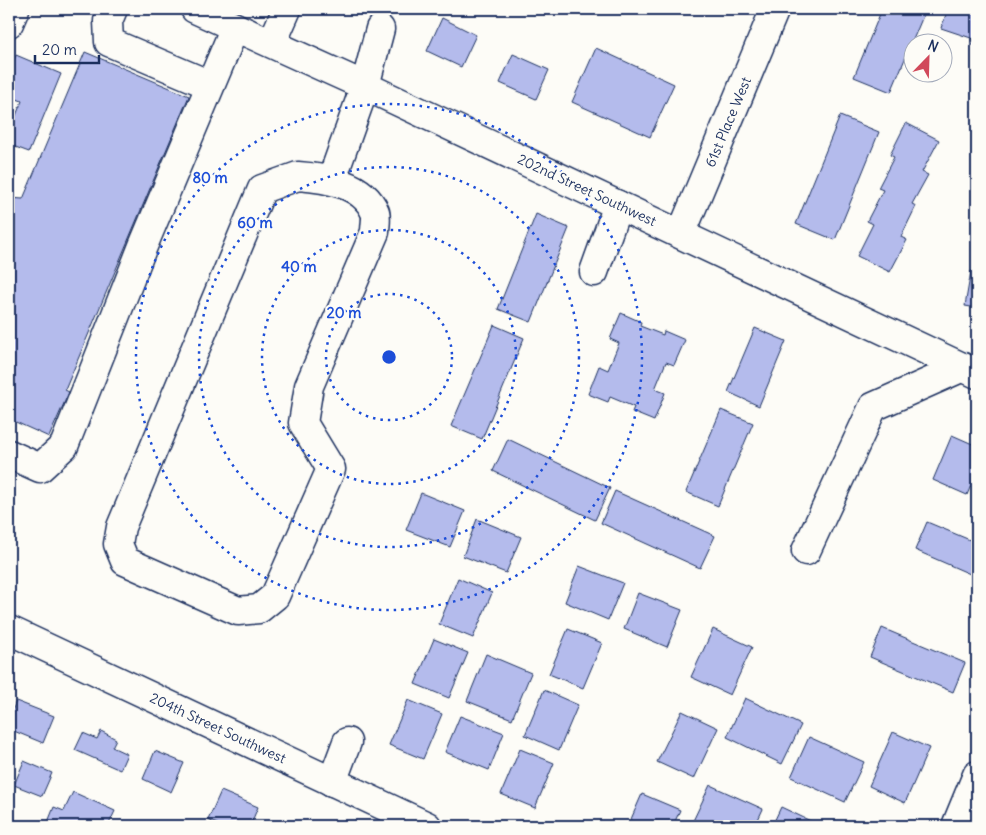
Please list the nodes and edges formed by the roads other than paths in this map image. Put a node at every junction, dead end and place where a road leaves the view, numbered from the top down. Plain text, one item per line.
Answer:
1 (14, 9) edge
2 (113, 9) edge
3 (195, 9) edge
4 (287, 9) edge
5 (775, 9) edge
6 (232, 19) edge
7 (9, 23) edge
8 (380, 29) dead end
9 (272, 43) junction
10 (210, 86) junction
11 (365, 86) junction
12 (332, 179) junction
13 (618, 205) junction
14 (681, 234) junction
15 (594, 272) dead end
16 (970, 371) edge
17 (9, 454) edge
18 (806, 551) dead end
19 (9, 630) edge
20 (347, 742) dead end
21 (977, 775) edge
22 (332, 782) junction
23 (426, 826) edge
24 (956, 826) edge

1 - 7 street
2 - 10 street
3 - 6 street, 202nd Street Southwest
4 - 9 street
5 - 14 street, 61st Place West
6 - 9 street, 202nd Street Southwest
6 - 10 street
8 - 11 street
9 - 11 street, 202nd Street Southwest
10 - 17 street
11 - 12 street
11 - 13 street, 202nd Street Southwest
12 - 12 street
13 - 14 street, 202nd Street Southwest
13 - 15 street
14 - 16 street, 202nd Street Southwest
16 - 18 street
19 - 22 street, 204th Street Southwest
20 - 22 street
21 - 24 street
22 - 23 street, 204th Street Southwest

